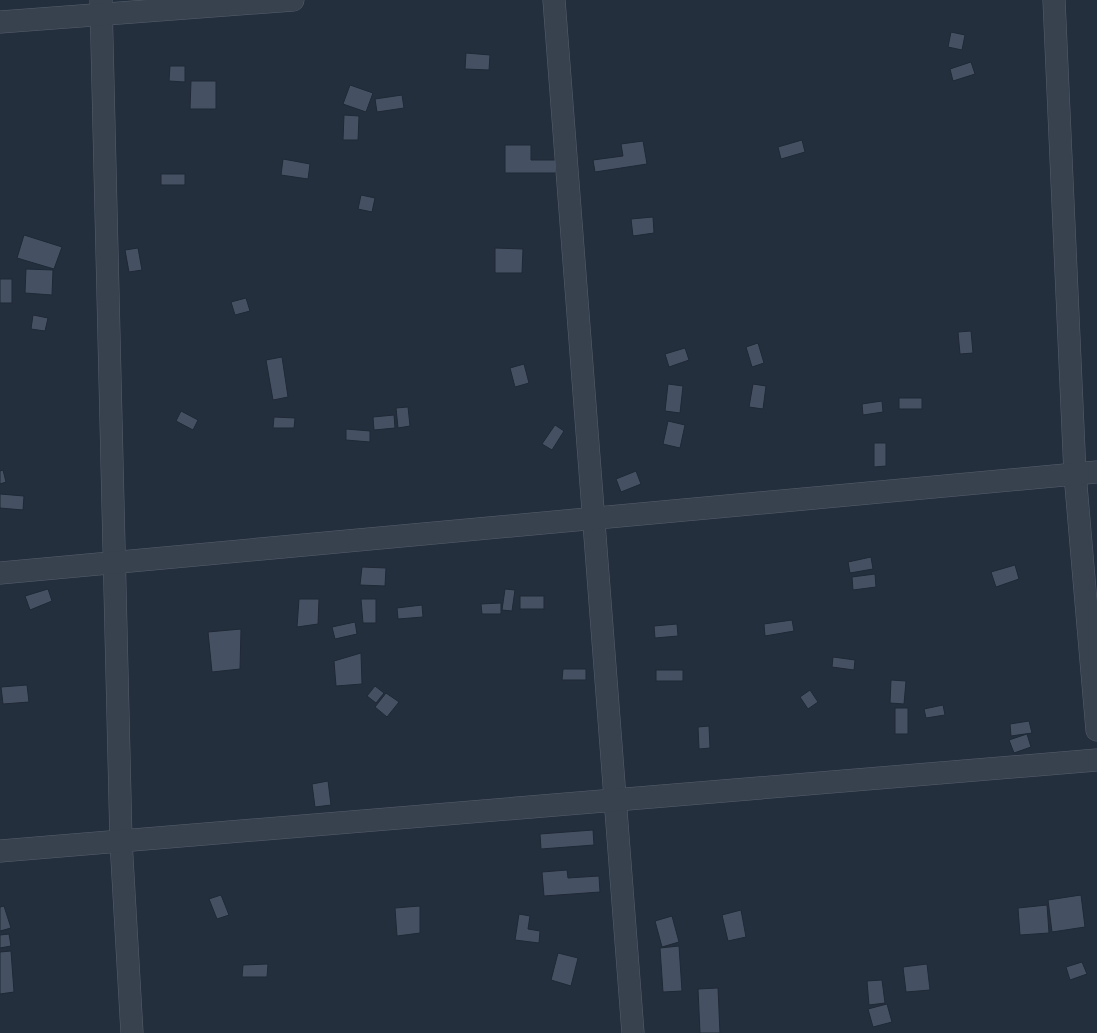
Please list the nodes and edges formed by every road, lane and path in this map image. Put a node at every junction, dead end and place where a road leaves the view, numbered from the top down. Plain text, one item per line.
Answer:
1 (293, 0) edge
2 (554, 0) edge
3 (1054, 0) edge
4 (101, 7) edge
5 (0, 22) edge
6 (1097, 472) edge
7 (1075, 474) junction
8 (594, 518) junction
9 (114, 563) junction
10 (0, 573) edge
11 (1097, 730) edge
12 (1097, 760) edge
13 (615, 800) junction
14 (121, 841) junction
15 (0, 851) edge
16 (132, 1033) edge
17 (633, 1033) edge

1 - 4 street
2 - 8 street
3 - 7 street
4 - 5 street
4 - 9 street
6 - 7 street
7 - 8 street
7 - 11 street
8 - 9 street
8 - 13 street
9 - 10 street
9 - 14 street
12 - 13 street
13 - 14 street
13 - 17 street
14 - 15 street
14 - 16 street

